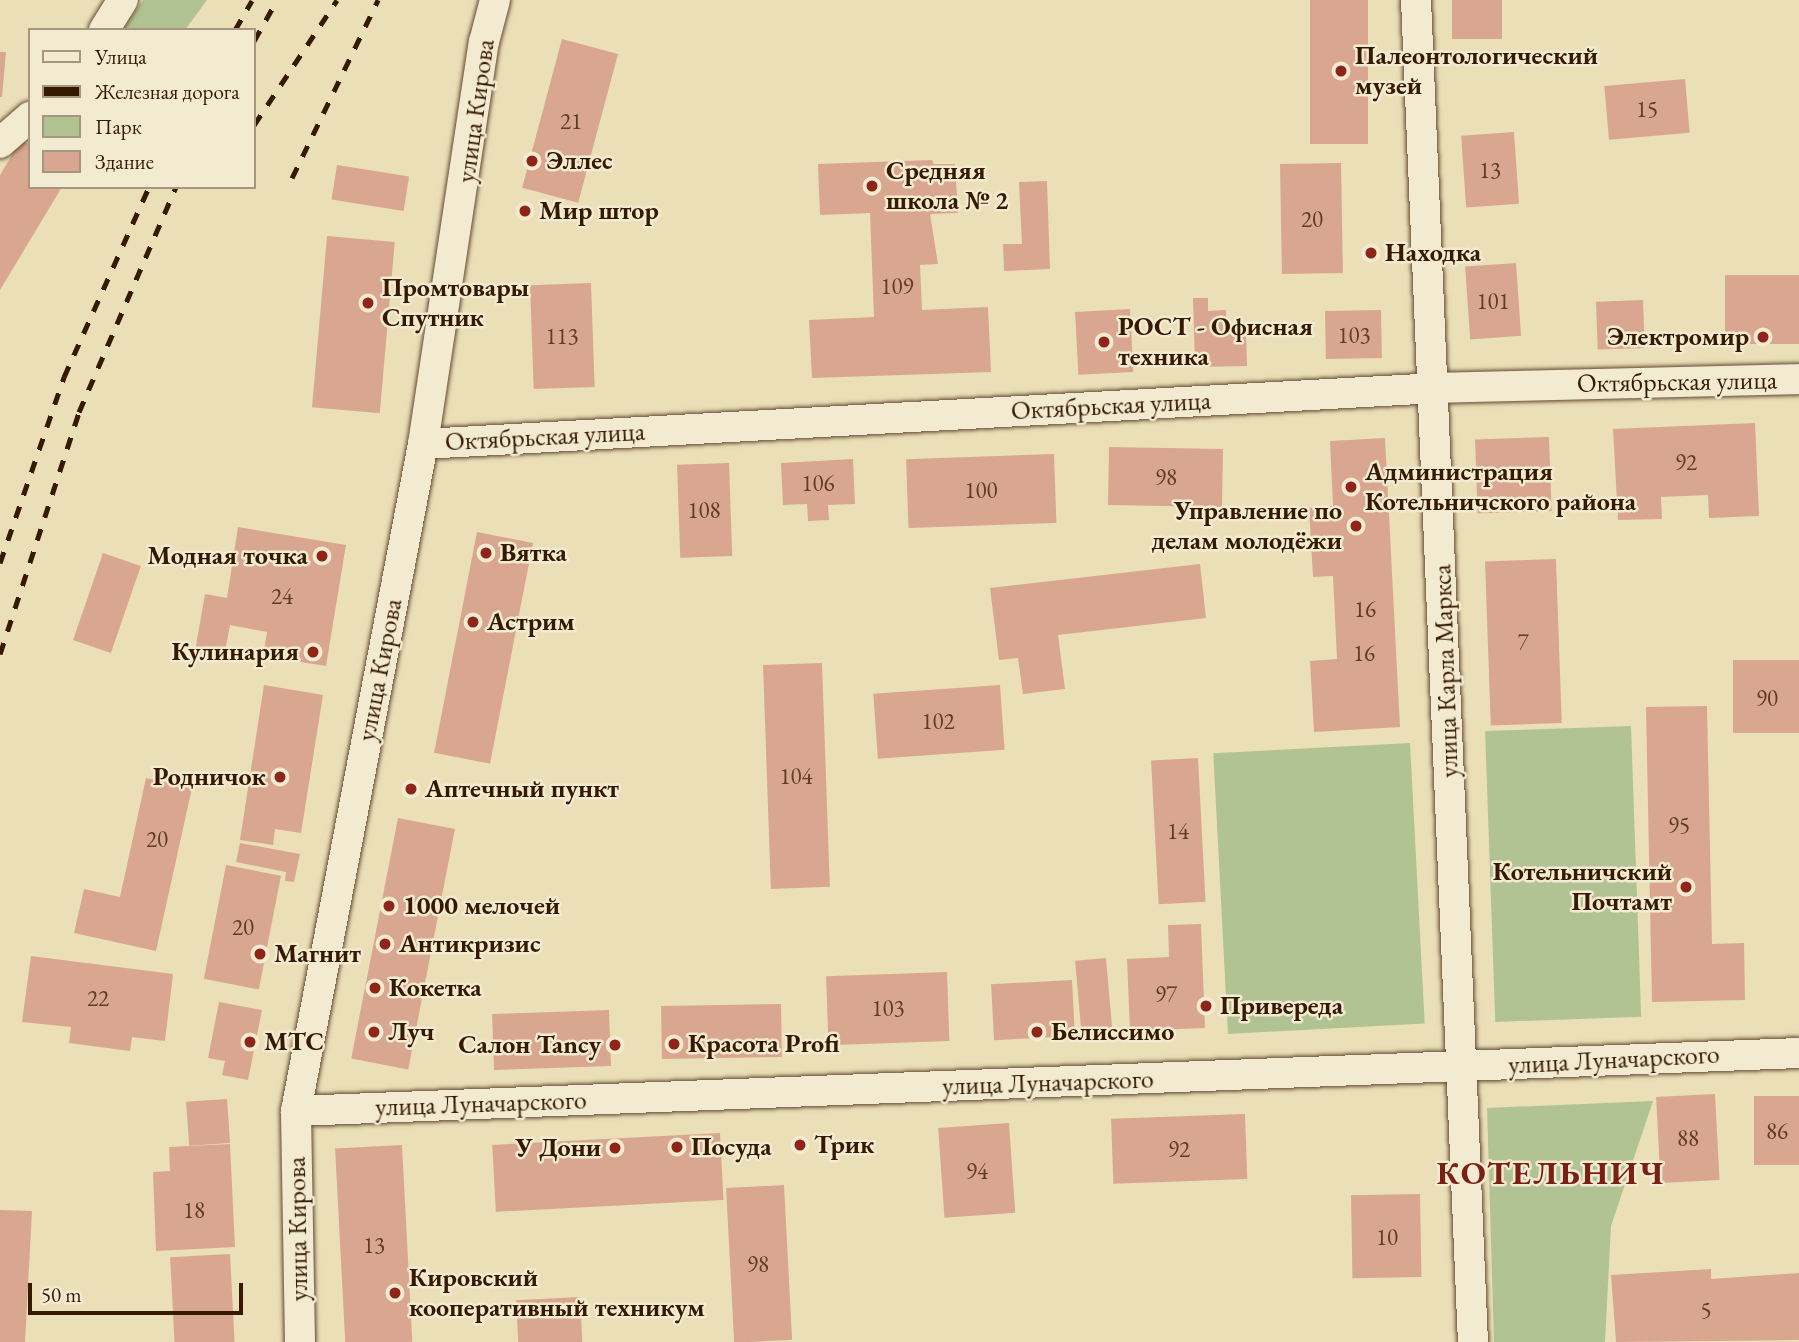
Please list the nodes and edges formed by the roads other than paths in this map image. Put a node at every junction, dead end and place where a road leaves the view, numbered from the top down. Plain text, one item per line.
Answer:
1 (123, 0) edge
2 (495, 0) edge
3 (1416, 0) edge
4 (105, 28) edge
5 (28, 119) edge
6 (0, 143) edge
7 (1799, 379) edge
8 (1436, 388) junction
9 (424, 444) junction
10 (1799, 1053) edge
11 (1460, 1067) junction
12 (296, 1111) junction
13 (300, 1342) edge
14 (1473, 1342) edge

1 - 4 street
2 - 9 street, улица Кирова
3 - 8 street, улица Карла Маркса
5 - 6 street
7 - 8 street, Октябрьская улица
8 - 9 street, Октябрьская улица
8 - 11 street, улица Карла Маркса
9 - 12 street, улица Кирова
10 - 11 street, улица Луначарского
11 - 12 street, улица Луначарского
11 - 14 street, улица Карла Маркса
12 - 13 street, улица Кирова

